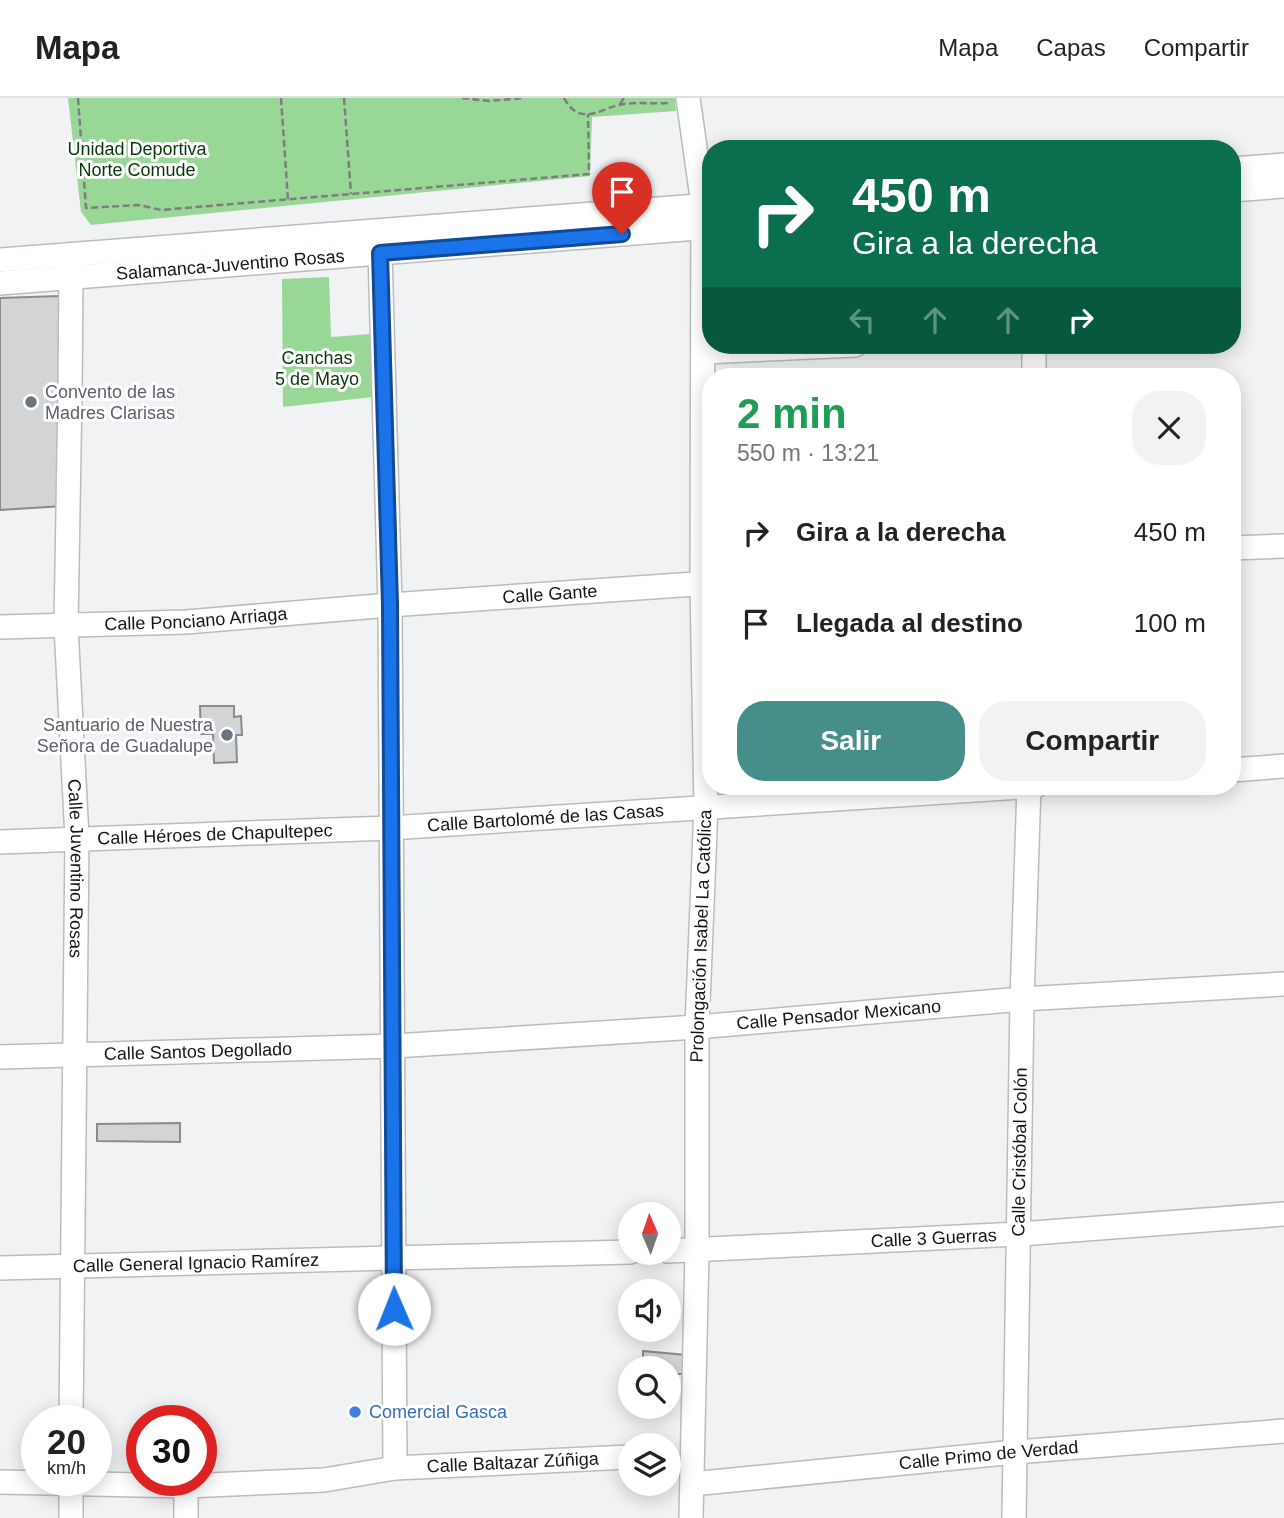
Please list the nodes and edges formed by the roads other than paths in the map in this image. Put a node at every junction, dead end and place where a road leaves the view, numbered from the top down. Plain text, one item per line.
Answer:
1 (680, 101) edge
2 (1284, 165) edge
3 (1241, 168) edge
4 (1284, 186) edge
5 (1241, 189) edge
6 (702, 195) edge
7 (702, 216) edge
8 (702, 217) edge
9 (380, 253) junction
10 (0, 260) edge
11 (70, 266) junction
12 (0, 283) edge
13 (1284, 546) edge
14 (1241, 548) edge
15 (702, 583) edge
16 (390, 605) junction
17 (66, 626) junction
18 (0, 627) edge
19 (1284, 766) edge
20 (1241, 769) edge
21 (706, 795) edge
22 (891, 795) edge
23 (1029, 795) edge
24 (706, 807) junction
25 (390, 828) junction
26 (77, 838) junction
27 (0, 842) edge
28 (1284, 984) edge
29 (1022, 999) junction
30 (697, 1027) junction
31 (394, 1046) junction
32 (0, 1057) edge
33 (74, 1057) junction
34 (1284, 1214) edge
35 (1020, 1234) junction
36 (681, 1251) edge
37 (697, 1251) junction
38 (618, 1252) edge
39 (393, 1256) junction
40 (72, 1266) junction
41 (0, 1268) edge
42 (71, 1405) edge
43 (1284, 1431) edge
44 (681, 1443) edge
45 (1015, 1452) junction
46 (681, 1457) edge
47 (618, 1458) edge
48 (395, 1468) junction
49 (0, 1482) edge
50 (21, 1482) edge
51 (692, 1484) junction
52 (217, 1485) edge
53 (71, 1496) edge
54 (186, 1496) edge
55 (71, 1518) edge
56 (186, 1518) edge
57 (691, 1518) edge
58 (1014, 1518) edge

1 - 6 street, Prolongación Isabel La Católica
2 - 3 street
4 - 5 street
7 - 11 street, Salamanca-Juventino Rosas
8 - 9 street, Salamanca-Juventino Rosas
9 - 11 street, Salamanca-Juventino Rosas
9 - 16 street
10 - 11 street, Salamanca-Juventino Rosas
11 - 12 street, Salamanca-Juventino Rosas
11 - 17 street, Calle Juventino Rosas
13 - 14 street
15 - 16 street, Calle Gante
16 - 17 street, Calle Ponciano Arriaga
16 - 25 street
17 - 18 street, Calle Ponciano Arriaga
17 - 26 street, Calle Juventino Rosas
19 - 20 street
21 - 24 street, Prolongación Isabel La Católica
22 - 24 street, Calle Bartolomé de las Casas
23 - 29 street, Calle Cristóbal Colón
24 - 25 street, Calle Bartolomé de las Casas
24 - 30 street, Prolongación Isabel La Católica
25 - 26 street, Calle Héroes de Chapultepec
25 - 31 street
26 - 27 street, Calle Héroes de Chapultepec
26 - 33 street, Calle Juventino Rosas
28 - 29 street, Calle Pensador Mexicano
29 - 30 street, Calle Pensador Mexicano
29 - 35 street, Calle Cristóbal Colón
30 - 31 street, Calle Pensador Mexicano
30 - 37 street, Prolongación Isabel La Católica
31 - 33 street, Calle Santos Degollado
31 - 39 street
32 - 33 street, Calle Santos Degollado
33 - 40 street, Calle Juventino Rosas
34 - 35 street, Calle 3 Guerras
35 - 37 street, Calle 3 Guerras
35 - 45 street, Calle Cristóbal Colón
36 - 37 street, Calle 3 Guerras
37 - 44 street, Prolongación Isabel La Católica
38 - 39 street
39 - 40 street, Calle General Ignacio Ramírez
39 - 48 street
40 - 41 street, Calle General Ignacio Ramírez
40 - 42 street, Calle Juventino Rosas
43 - 45 street, Calle Primo de Verdad
45 - 51 street, Calle Primo de Verdad
45 - 58 street, Calle Cristóbal Colón
46 - 51 street, Prolongación Isabel La Católica
47 - 48 street, Calle Baltazar Zúñiga
48 - 52 street, Calle Baltazar Zúñiga
49 - 50 street, Calle Baltazar Zúñiga
51 - 57 street, Prolongación Isabel La Católica
53 - 55 street
54 - 56 street

